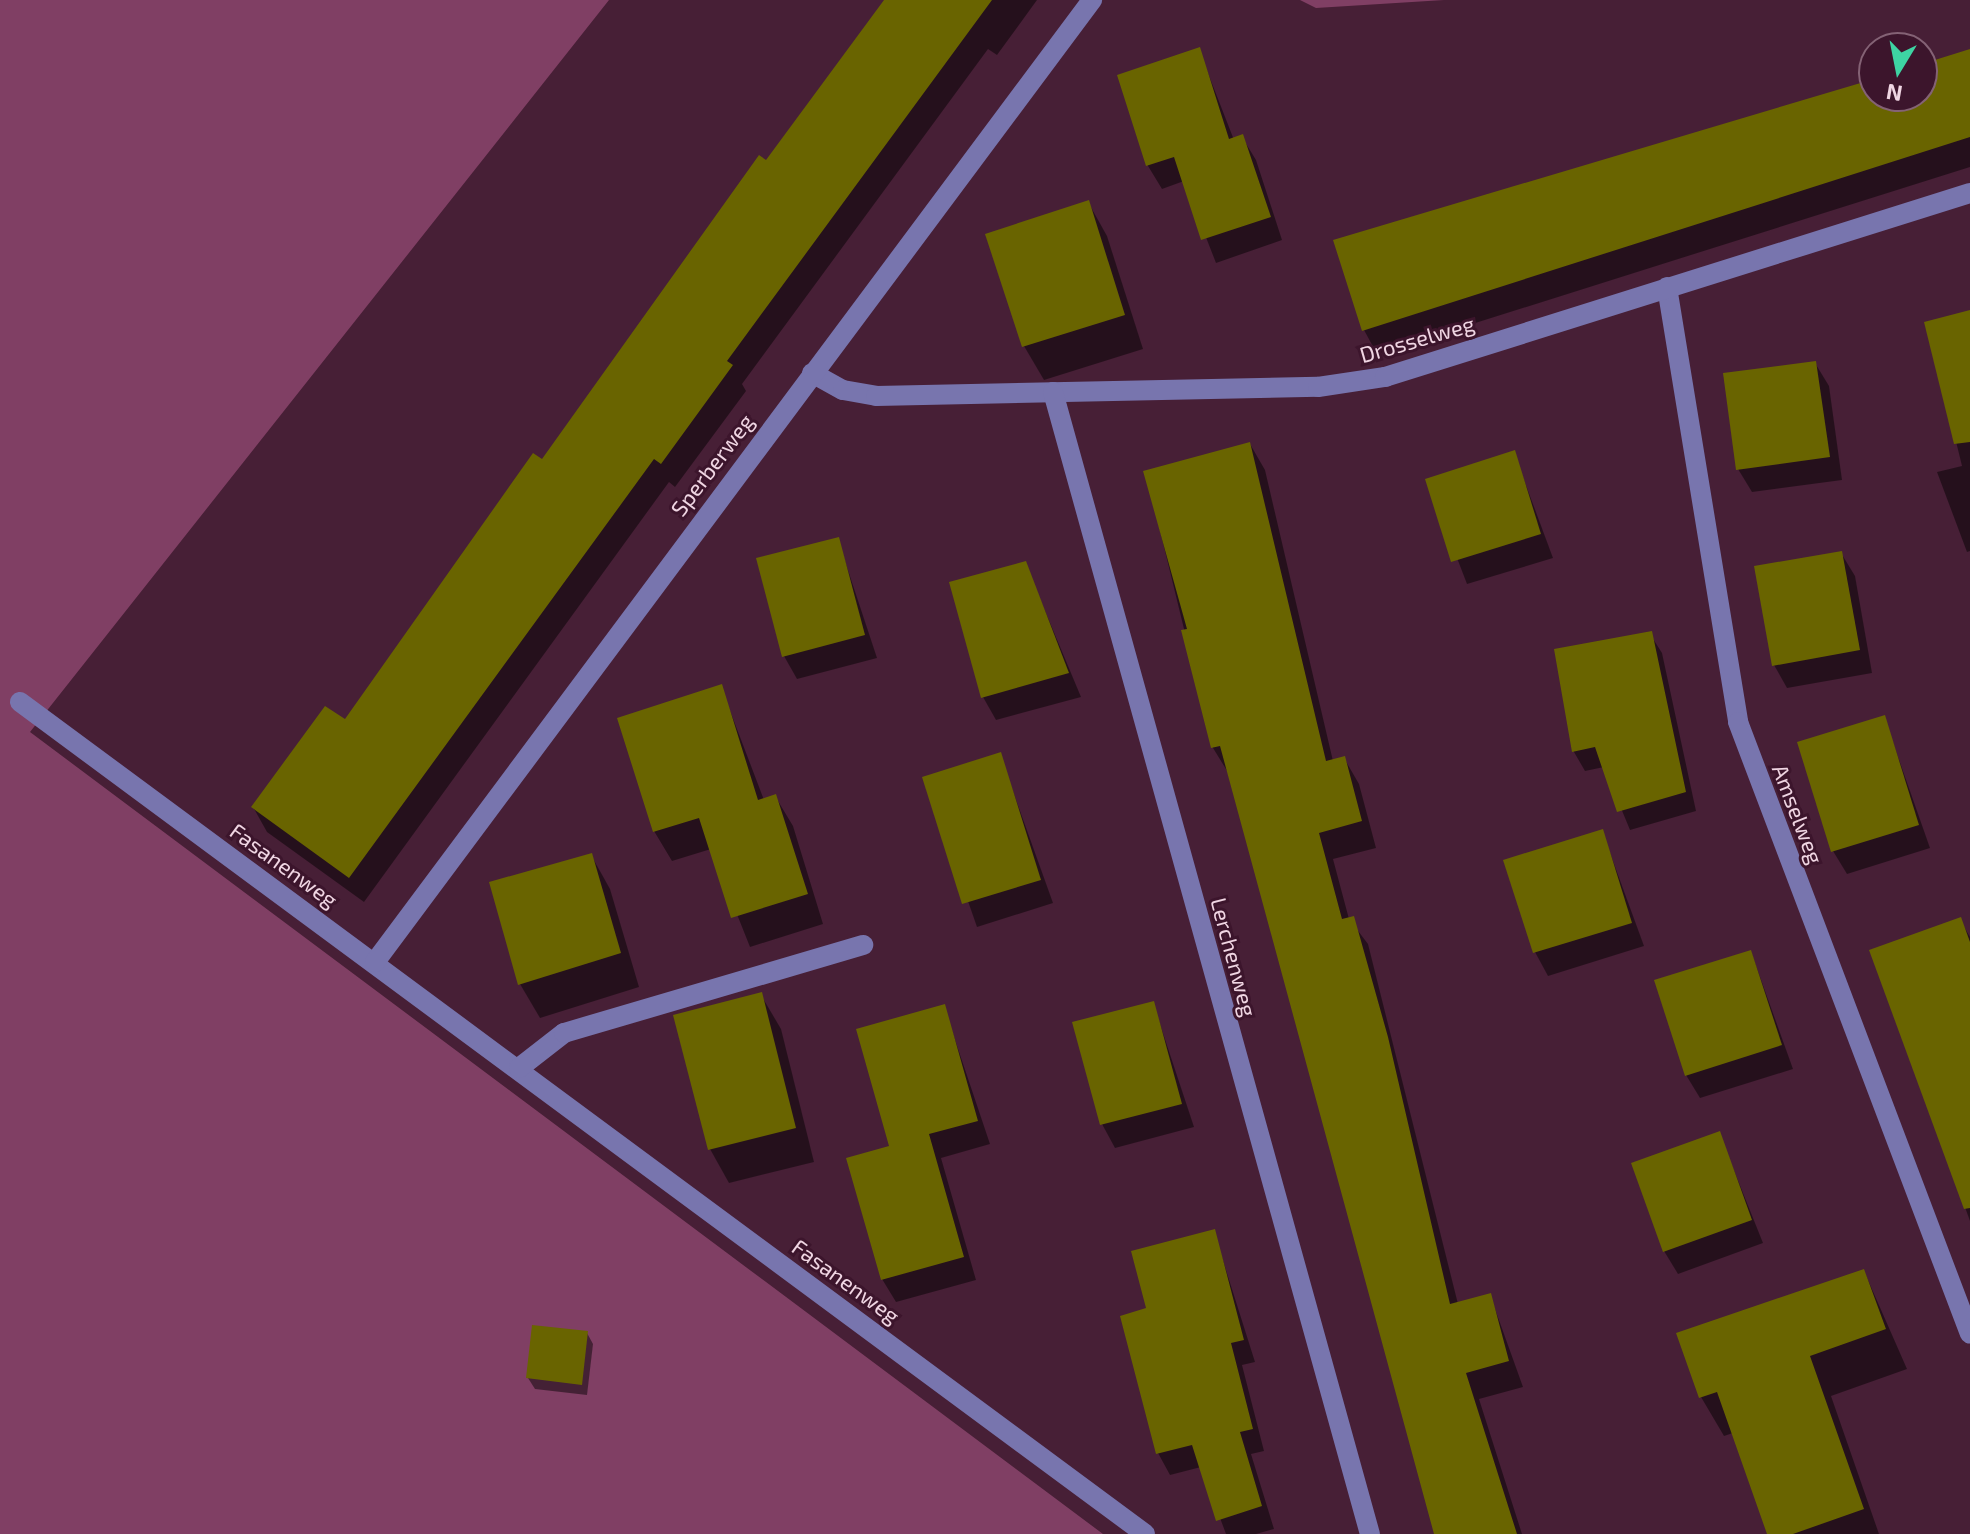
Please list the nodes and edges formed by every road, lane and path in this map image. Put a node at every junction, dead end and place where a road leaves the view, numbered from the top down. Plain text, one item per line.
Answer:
1 (1092, 0) edge
2 (1970, 193) edge
3 (1667, 287) junction
4 (812, 373) junction
5 (1053, 392) junction
6 (20, 702) dead end
7 (863, 945) dead end
8 (375, 962) junction
9 (519, 1068) junction
10 (1970, 1334) edge
11 (1145, 1534) edge
12 (1370, 1534) edge

1 - 4 street, Sperberweg
2 - 3 street, Drosselweg
3 - 5 street, Drosselweg
3 - 10 street, Amselweg
4 - 5 street, Drosselweg
4 - 8 street, Sperberweg
5 - 12 street, Lerchenweg
6 - 8 street, Fasanenweg
7 - 9 street
8 - 9 street, Fasanenweg
9 - 11 street, Fasanenweg

